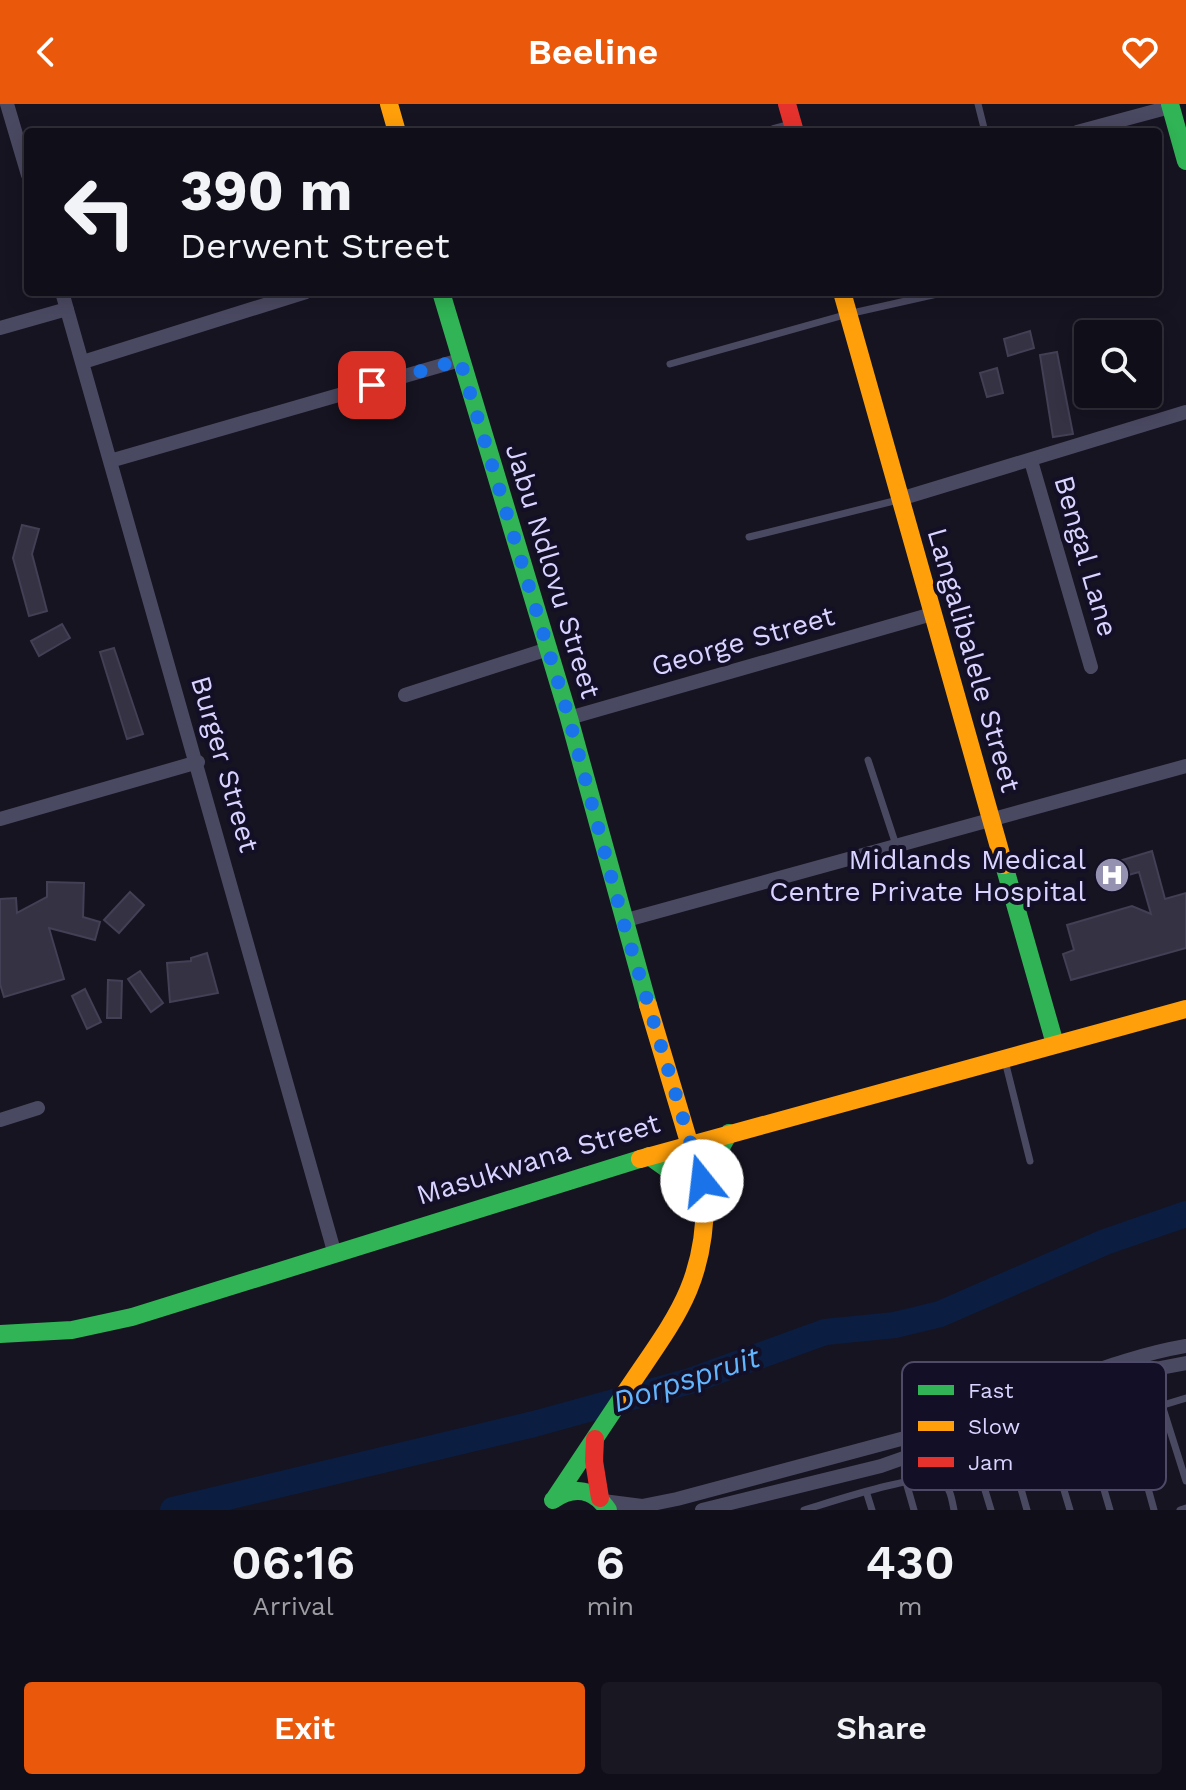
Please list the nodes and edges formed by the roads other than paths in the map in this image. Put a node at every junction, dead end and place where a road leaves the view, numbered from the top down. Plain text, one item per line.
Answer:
1 (7, 104) edge
2 (389, 104) edge
3 (787, 104) edge
4 (978, 104) edge
5 (1170, 105) edge
6 (396, 128) edge
7 (794, 128) edge
8 (984, 128) edge
9 (1096, 128) edge
10 (24, 161) edge
11 (1186, 161) edge
12 (63, 296) edge
13 (293, 296) edge
14 (442, 296) edge
15 (843, 296) edge
16 (928, 296) edge
17 (67, 309) junction
18 (848, 314) junction
19 (0, 328) edge
20 (460, 360) junction
21 (83, 362) junction
22 (670, 364) dead end
23 (1186, 412) edge
24 (110, 461) junction
25 (1031, 461) junction
26 (900, 499) junction
27 (749, 537) dead end
28 (932, 614) junction
29 (548, 649) junction
30 (1091, 667) dead end
31 (405, 695) dead end
32 (569, 718) junction
33 (868, 760) dead end
34 (198, 762) junction
35 (1186, 766) edge
36 (0, 819) edge
37 (991, 823) junction
38 (897, 848) junction
39 (623, 921) junction
40 (1186, 1009) edge
41 (1055, 1044) junction
42 (1004, 1059) junction
43 (38, 1108) dead end
44 (0, 1120) edge
45 (729, 1133) junction
46 (691, 1142) junction
47 (649, 1156) junction
48 (1030, 1161) dead end
49 (704, 1188) junction
50 (334, 1251) junction
51 (0, 1334) edge
52 (1186, 1346) edge
53 (1126, 1362) edge
54 (1186, 1363) edge
55 (1166, 1367) edge
56 (1186, 1398) edge
57 (1166, 1404) edge
58 (1166, 1418) edge
59 (598, 1434) junction
60 (902, 1439) edge
61 (902, 1459) edge
62 (1186, 1481) edge
63 (902, 1483) edge
64 (908, 1490) edge
65 (949, 1490) edge
66 (985, 1490) edge
67 (1020, 1490) edge
68 (1064, 1490) edge
69 (1104, 1490) edge
70 (1148, 1490) edge
71 (867, 1494) junction
72 (604, 1503) edge
73 (551, 1504) edge
74 (826, 1507) edge
75 (1186, 1508) edge
76 (702, 1510) edge
77 (804, 1510) edge
78 (872, 1510) edge
79 (914, 1510) edge
80 (954, 1510) edge
81 (991, 1510) edge
82 (1027, 1510) edge
83 (1070, 1510) edge
84 (1110, 1510) edge
85 (1154, 1510) edge
86 (1180, 1510) edge

1 - 10 street
2 - 6 street
3 - 7 street
4 - 8 lane
5 - 9 street
5 - 11 street
12 - 17 street, Burger Street
13 - 21 street
14 - 20 street, Jabu Ndlovu Street
15 - 18 street, Langalibalele Street
16 - 18 lane
17 - 19 street
17 - 21 street, Burger Street
18 - 22 lane
18 - 26 street, Langalibalele Street
20 - 24 street
20 - 29 street, Jabu Ndlovu Street
21 - 24 street, Burger Street
23 - 25 street
24 - 34 street, Burger Street
25 - 26 street
25 - 30 street, Bengal Lane
26 - 27 lane
26 - 28 street, Langalibalele Street
28 - 32 street, George Street
28 - 37 street, Langalibalele Street
29 - 31 street
29 - 32 street, Jabu Ndlovu Street
32 - 39 street, Jabu Ndlovu Street
33 - 38 lane
34 - 36 street
34 - 50 street, Burger Street
35 - 37 street
37 - 38 street
37 - 41 street, Langalibalele Street
38 - 39 street
39 - 46 street, Jabu Ndlovu Street
40 - 41 street, Masukwana Street
41 - 42 street, Masukwana Street
42 - 45 street, Masukwana Street
42 - 48 lane
43 - 44 street
45 - 46 street, Masukwana Street
45 - 49 street
46 - 47 street, Masukwana Street
46 - 49 street, Jabu Ndlovu Street
47 - 49 street
47 - 50 street, Masukwana Street
49 - 59 street
50 - 51 street, Masukwana Street
52 - 53 street
54 - 55 street
56 - 57 lane
58 - 62 lane
59 - 72 street
59 - 73 street
60 - 72 street
61 - 76 street
63 - 71 lane
64 - 79 lane
65 - 80 lane
66 - 81 lane
67 - 82 lane
68 - 83 lane
69 - 84 lane
70 - 85 lane
71 - 74 lane
71 - 78 lane
72 - 73 street
74 - 77 lane
75 - 86 lane

